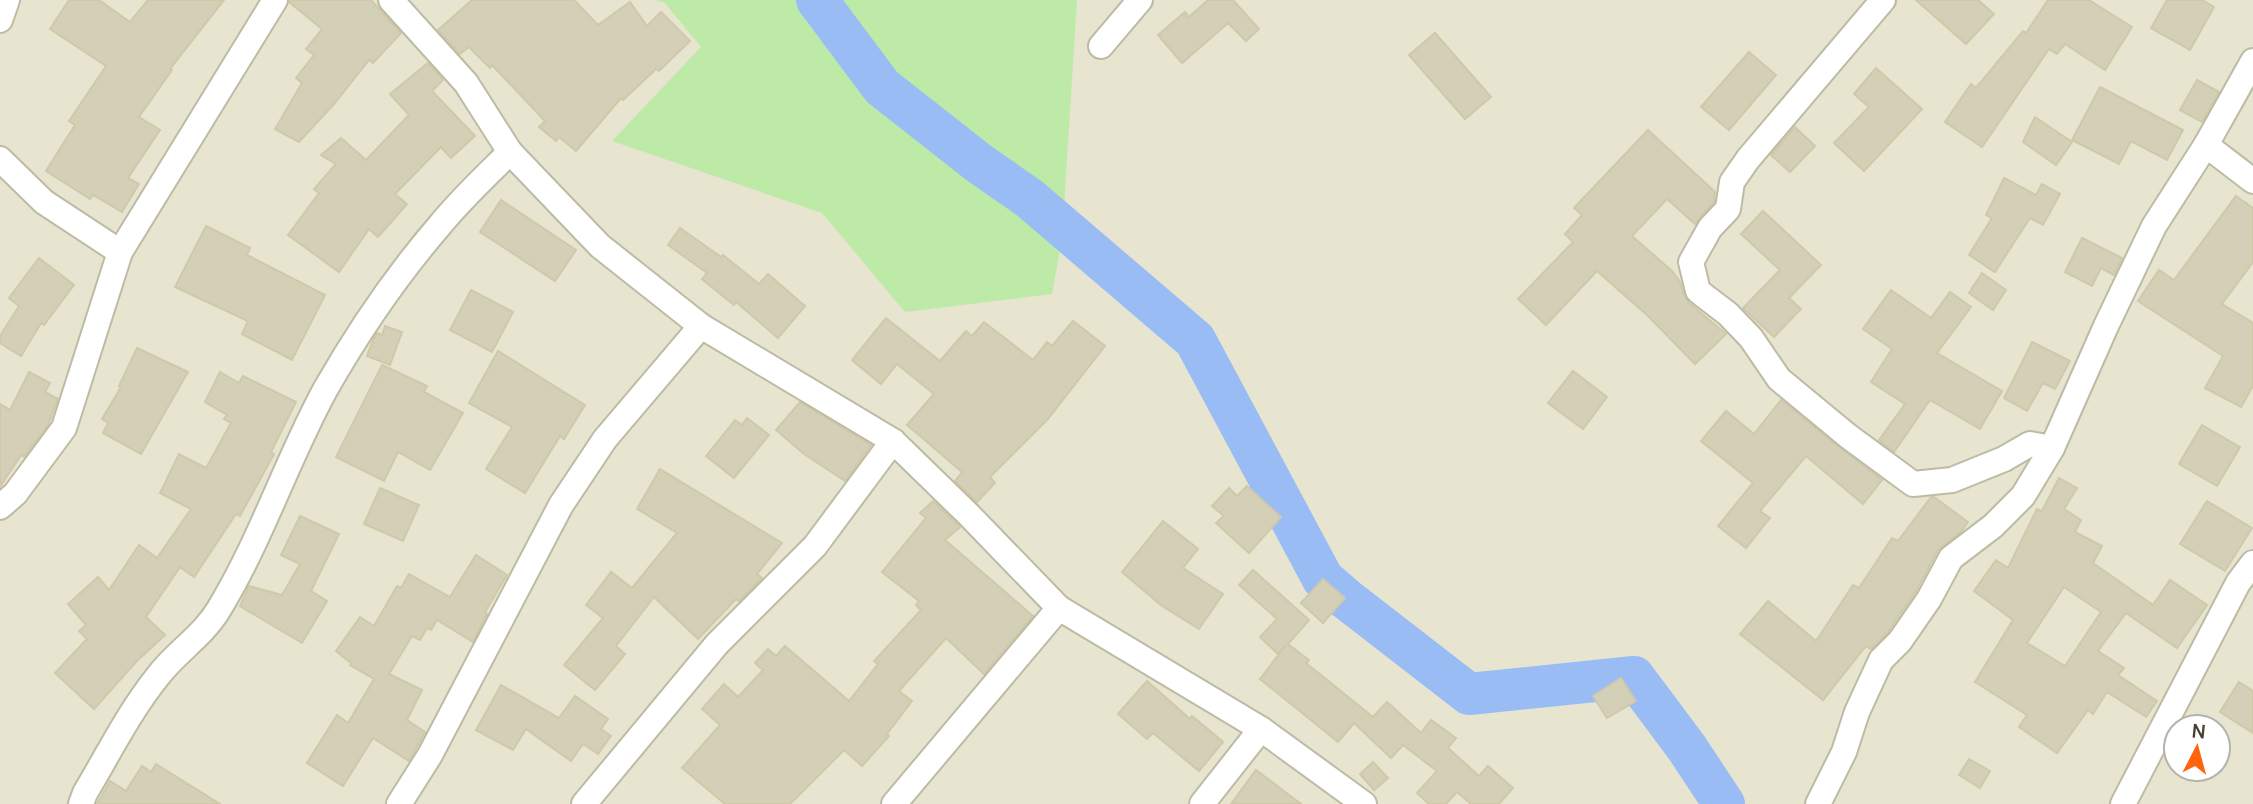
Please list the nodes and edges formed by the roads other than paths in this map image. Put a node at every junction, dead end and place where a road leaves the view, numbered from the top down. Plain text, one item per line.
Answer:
1 (7, 0) edge
2 (275, 0) edge
3 (391, 0) edge
4 (1140, 0) edge
5 (1883, 0) edge
6 (0, 20) edge
7 (1101, 46) dead end
8 (2253, 61) edge
9 (2206, 145) junction
10 (510, 152) junction
11 (0, 159) edge
12 (2253, 181) edge
13 (120, 251) junction
14 (701, 326) junction
15 (892, 441) junction
16 (2052, 448) junction
17 (0, 507) edge
18 (2253, 563) edge
19 (1059, 608) junction
20 (1261, 729) junction
21 (81, 804) edge
22 (399, 804) edge
23 (584, 804) edge
24 (894, 804) edge
25 (1202, 804) edge
26 (1364, 804) edge
27 (1818, 804) edge
28 (2123, 804) edge

1 - 6 street
2 - 13 street
3 - 10 street
4 - 7 street
5 - 16 street
8 - 9 street
9 - 12 street
9 - 16 street
10 - 14 street
10 - 21 street
11 - 13 street
13 - 17 street
14 - 15 street
14 - 22 street
15 - 19 street
15 - 23 street
16 - 27 street
18 - 28 street
19 - 20 street
19 - 24 street
20 - 25 street
20 - 26 street

